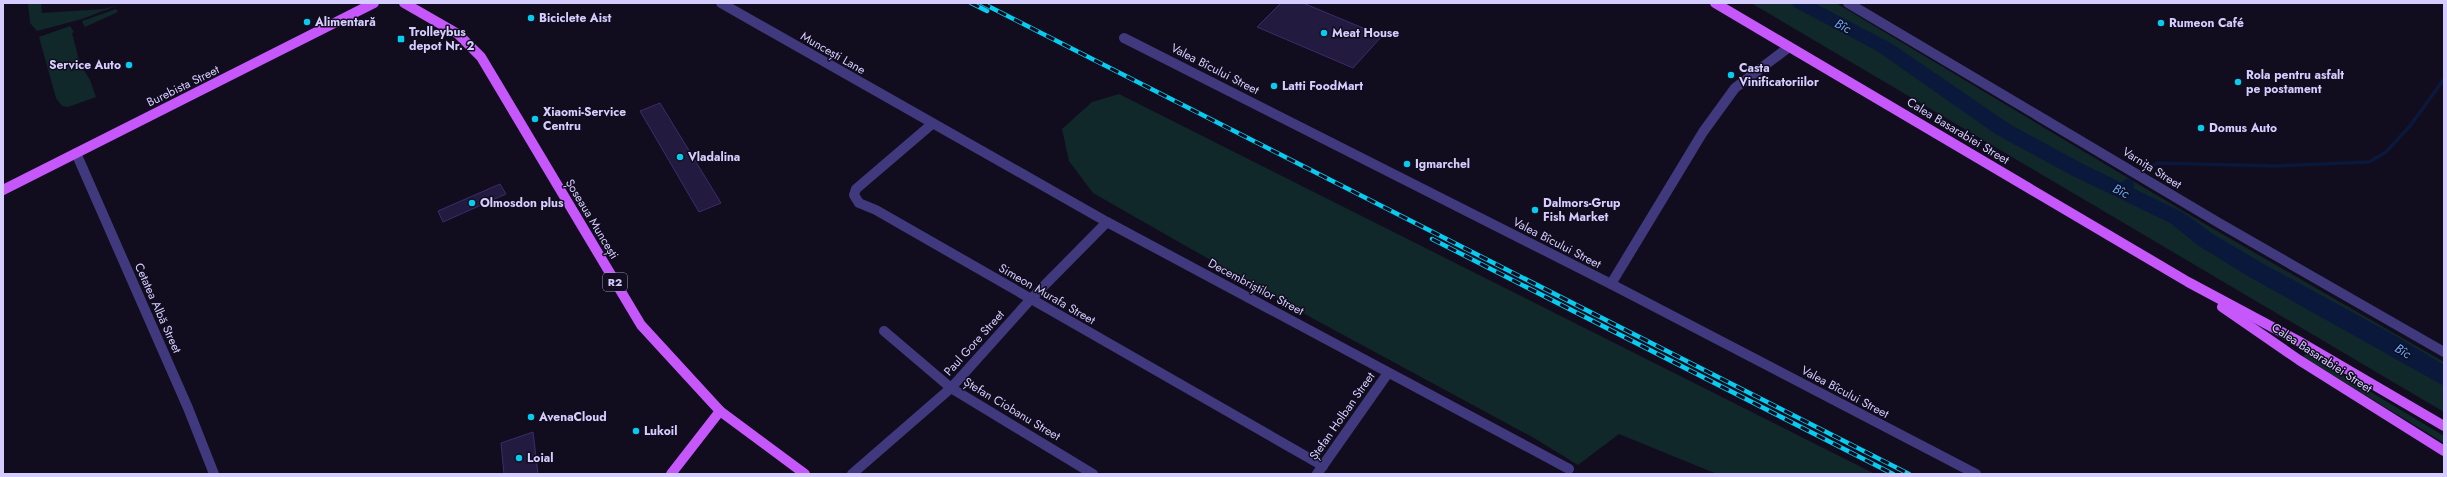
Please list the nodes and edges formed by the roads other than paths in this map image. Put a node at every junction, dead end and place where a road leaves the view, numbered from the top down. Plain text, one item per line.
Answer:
1 (374, 3) edge
2 (404, 3) edge
3 (721, 3) edge
4 (1715, 3) edge
5 (1848, 3) edge
6 (1124, 38) dead end
7 (1789, 47) junction
8 (932, 124) junction
9 (76, 153) junction
10 (3, 190) edge
11 (1107, 222) junction
12 (2188, 282) junction
13 (1611, 284) junction
14 (1030, 300) junction
15 (884, 331) dead end
16 (2444, 352) edge
17 (1388, 373) junction
18 (951, 388) junction
19 (720, 411) junction
20 (2444, 426) edge
21 (2444, 452) edge
22 (1569, 469) dead end
23 (1320, 470) edge
24 (214, 474) edge
25 (671, 474) edge
26 (805, 474) edge
27 (852, 474) edge
28 (1093, 474) edge
29 (1976, 474) edge

1 - 9 main road, Burebista Street
2 - 19 main road, Șoseaua Muncești / R2
3 - 8 street, Muncești Lane
4 - 7 main road, Calea Basarabiei Street
5 - 16 street, Varnița Street
6 - 13 street, Valea Bîcului Street
7 - 12 main road, Calea Basarabiei Street
7 - 13 street
8 - 11 street, Decembriștilor Street
8 - 14 street, Simeon Murafa Street
9 - 10 main road, Burebista Street
9 - 24 street, Cetatea Albă Street
11 - 14 street, Paul Gore Street
11 - 17 street, Decembriștilor Street
12 - 20 main road, Calea Basarabiei Street
12 - 21 main road, Calea Basarabiei Street
13 - 29 street, Valea Bîcului Street
14 - 18 street, Paul Gore Street
14 - 23 street, Simeon Murafa Street
15 - 18 street, Ștefan Ciobanu Street
17 - 22 street, Decembriștilor Street
17 - 23 street, Ștefan Holban Street
18 - 27 street, Paul Gore Street
18 - 28 street, Ștefan Ciobanu Street
19 - 25 main road
19 - 26 main road, Șoseaua Muncești / R2

